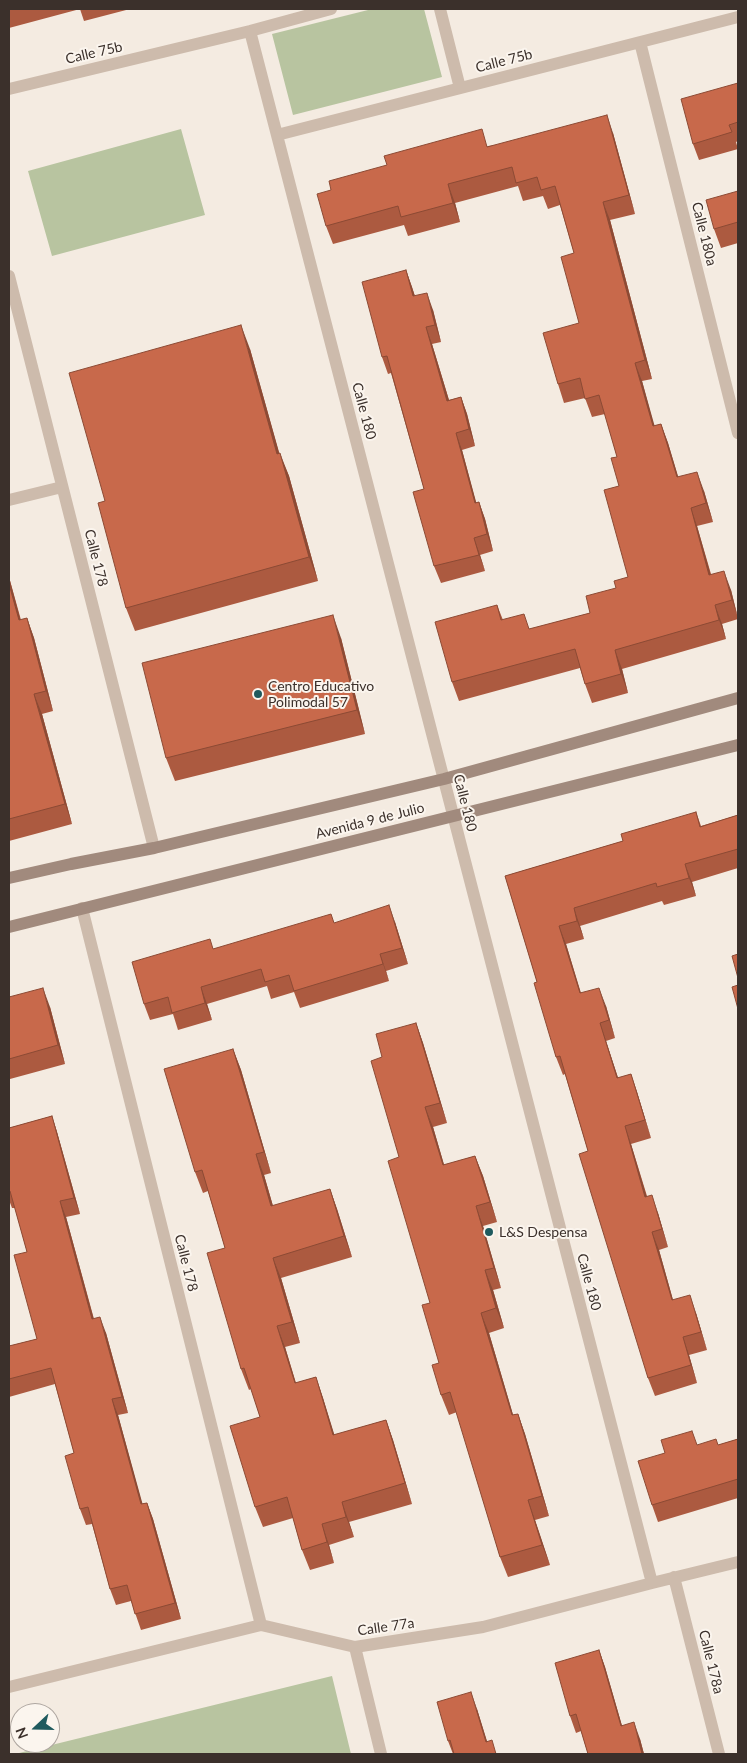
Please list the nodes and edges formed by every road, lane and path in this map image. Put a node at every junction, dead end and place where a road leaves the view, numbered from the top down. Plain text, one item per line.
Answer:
1 (331, 9) edge
2 (440, 9) edge
3 (738, 17) edge
4 (250, 31) junction
5 (640, 42) junction
6 (460, 88) junction
7 (9, 89) edge
8 (277, 135) junction
9 (9, 276) edge
10 (738, 433) edge
11 (62, 487) junction
12 (9, 500) edge
13 (738, 698) edge
14 (738, 745) edge
15 (444, 779) junction
16 (453, 816) junction
17 (154, 848) junction
18 (9, 878) edge
19 (82, 908) junction
20 (9, 927) edge
21 (738, 1562) edge
22 (674, 1577) junction
23 (652, 1582) junction
24 (261, 1625) junction
25 (354, 1647) junction
26 (9, 1687) edge
27 (381, 1754) edge
28 (719, 1754) edge

1 - 4 street, Calle 75b
2 - 6 street
3 - 5 street, Calle 75b
4 - 7 street, Calle 75b
4 - 8 street, Calle 180
5 - 6 street, Calle 75b
5 - 10 street, Calle 180a
6 - 8 street, Calle 75b
8 - 15 street, Calle 180
9 - 11 street, Calle 178
11 - 12 street
11 - 17 street, Calle 178
13 - 15 main road, Avenida 9 de Julio
14 - 16 main road, Avenida 9 de Julio
15 - 16 street, Calle 180
15 - 17 main road, Avenida 9 de Julio
16 - 19 main road, Avenida 9 de Julio
16 - 23 street, Calle 180
17 - 18 main road, Avenida 9 de Julio
19 - 20 main road, Avenida 9 de Julio
19 - 24 street, Calle 178
21 - 22 street, Calle 77a
22 - 23 street, Calle 77a
22 - 28 street, Calle 178a
23 - 25 street, Calle 77a
24 - 25 street, Calle 77a
24 - 26 street, Calle 77a
25 - 27 street

